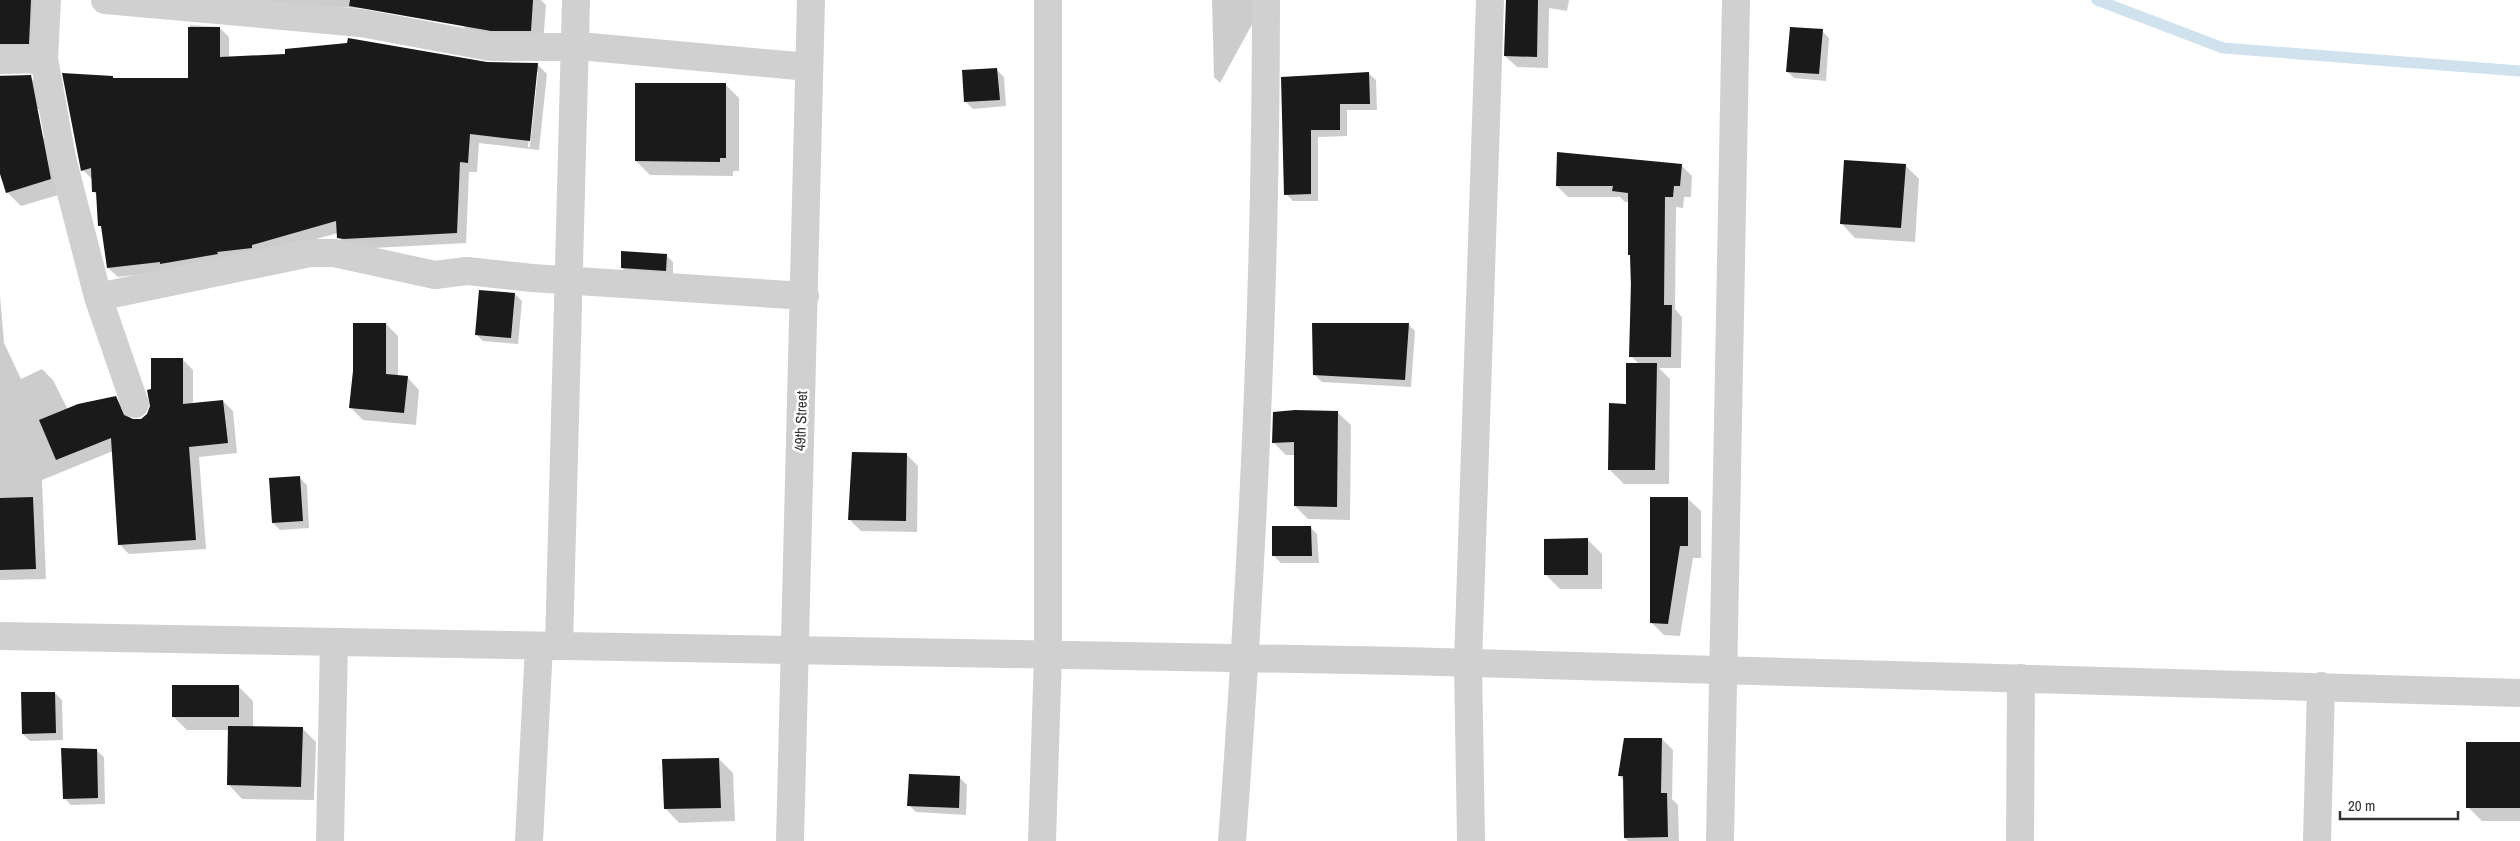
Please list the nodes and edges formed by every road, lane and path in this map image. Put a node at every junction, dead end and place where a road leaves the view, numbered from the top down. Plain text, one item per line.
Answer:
1 (47, 0) edge
2 (105, 0) edge
3 (576, 0) edge
4 (811, 0) edge
5 (1048, 0) edge
6 (1266, 0) edge
7 (1490, 0) edge
8 (1736, 0) edge
9 (574, 47) junction
10 (44, 59) junction
11 (0, 60) edge
12 (808, 67) junction
13 (568, 280) junction
14 (805, 296) junction
15 (98, 297) junction
16 (135, 404) dead end
17 (0, 636) edge
18 (334, 642) junction
19 (549, 646) junction
20 (794, 650) junction
21 (1048, 655) junction
22 (1246, 659) junction
23 (1468, 663) junction
24 (1724, 670) junction
25 (2021, 678) junction
26 (2320, 686) junction
27 (2520, 693) edge
28 (330, 841) edge
29 (529, 841) edge
30 (790, 841) edge
31 (1042, 841) edge
32 (1232, 841) edge
33 (1471, 841) edge
34 (1720, 841) edge
35 (2020, 841) edge
36 (2318, 841) edge

1 - 10 street
2 - 9 street
3 - 9 street
4 - 12 street, 49th Street
5 - 21 street
6 - 22 street
7 - 23 street
8 - 24 street
9 - 12 street
9 - 13 street
10 - 11 street
10 - 15 street
12 - 14 street, 49th Street
13 - 14 street
13 - 15 street
13 - 19 street
14 - 20 street, 49th Street
15 - 16 street
17 - 18 street
18 - 19 street
18 - 28 street
19 - 20 street
19 - 29 street
20 - 21 street
20 - 30 street, 49th Street
21 - 22 street
21 - 31 street
22 - 23 street
22 - 32 street
23 - 24 street
23 - 33 street
24 - 25 street
24 - 34 street
25 - 26 street
25 - 35 street
26 - 27 street
26 - 36 street

